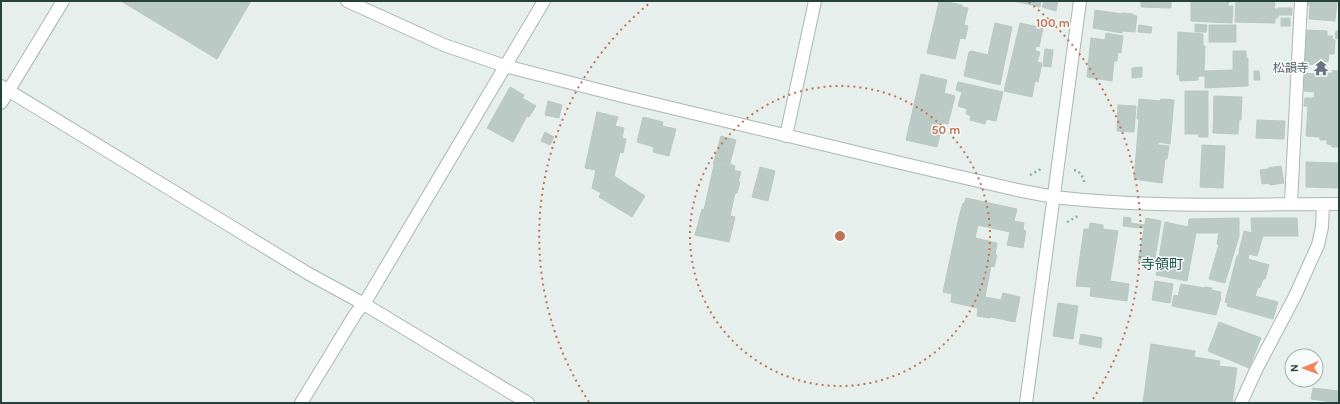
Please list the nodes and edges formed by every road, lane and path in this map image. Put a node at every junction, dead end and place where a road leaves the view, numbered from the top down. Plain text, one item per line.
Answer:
1 (63, 1) edge
2 (347, 1) edge
3 (544, 1) edge
4 (815, 1) edge
5 (1080, 1) edge
6 (1301, 1) edge
7 (505, 66) junction
8 (5, 88) edge
9 (1, 103) edge
10 (786, 136) junction
11 (1054, 196) junction
12 (1291, 203) junction
13 (1323, 204) junction
14 (1339, 204) edge
15 (364, 304) junction
16 (301, 403) edge
17 (528, 403) edge
18 (1026, 403) edge
19 (1241, 403) edge

1 - 8 street
2 - 7 street
3 - 7 street
4 - 10 street
5 - 11 street
6 - 12 street
7 - 10 street
7 - 15 street
8 - 9 street
8 - 15 street
10 - 11 street
11 - 12 street
11 - 18 street
12 - 13 street
13 - 14 street
13 - 19 street
15 - 16 street
15 - 17 street

